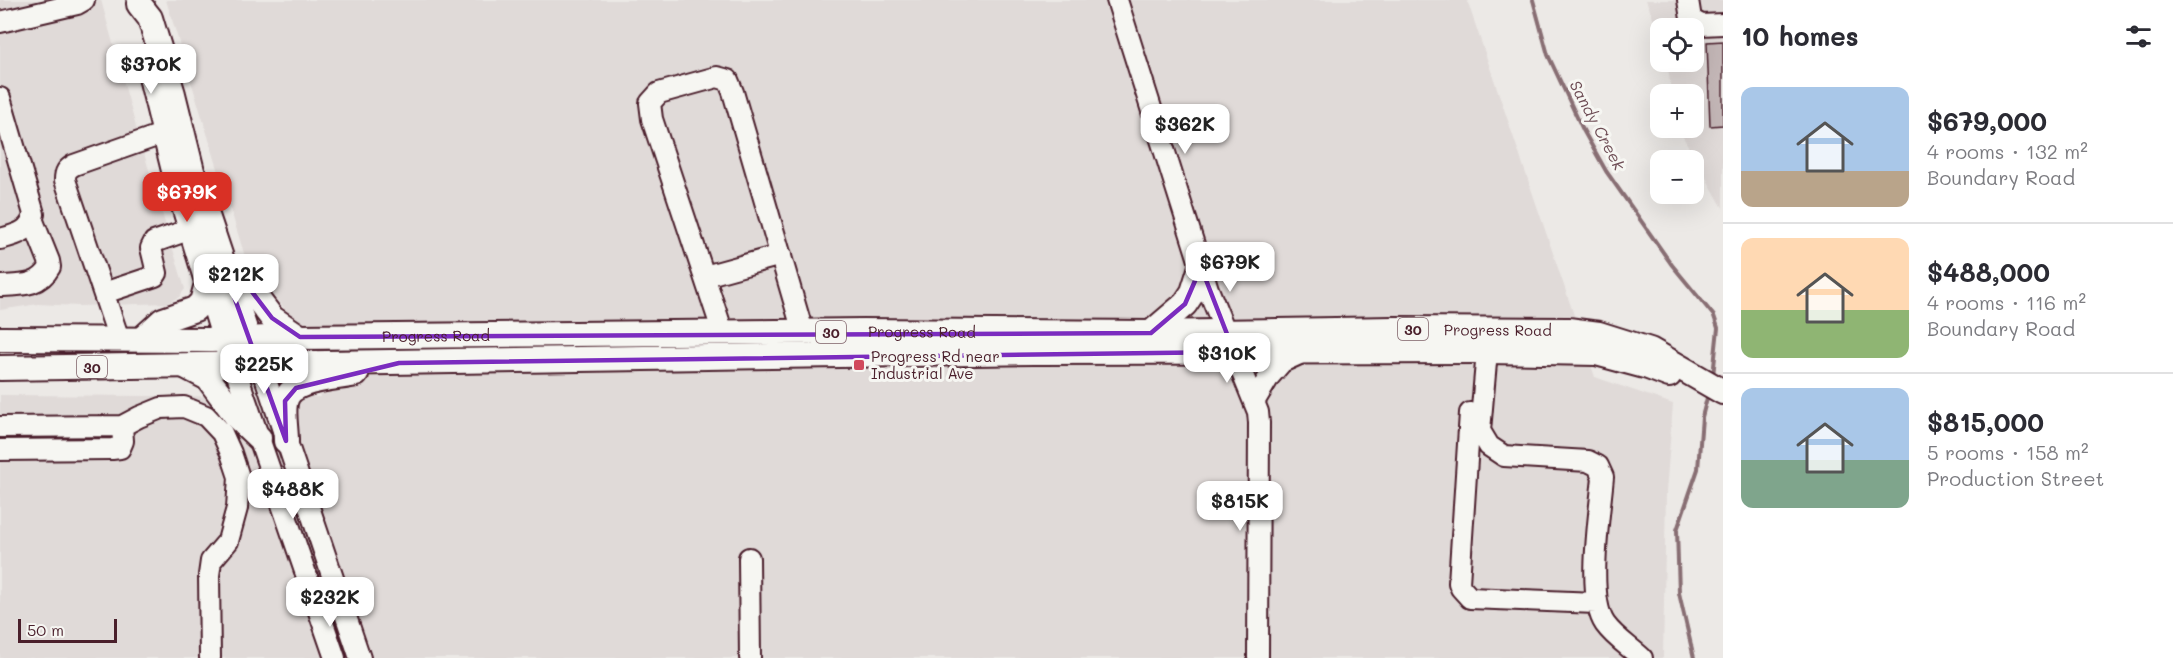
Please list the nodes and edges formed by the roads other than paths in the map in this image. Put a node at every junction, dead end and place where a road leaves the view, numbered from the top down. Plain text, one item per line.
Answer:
1 (84, 0) edge
2 (1117, 0) edge
3 (1689, 0) edge
4 (138, 2) edge
5 (0, 22) edge
6 (1723, 24) edge
7 (0, 98) edge
8 (165, 133) junction
9 (33, 221) junction
10 (191, 229) junction
11 (0, 239) edge
12 (782, 255) junction
13 (222, 263) junction
14 (1201, 267) junction
15 (705, 276) junction
16 (207, 284) junction
17 (0, 286) edge
18 (104, 293) junction
19 (803, 332) junction
20 (723, 333) junction
21 (1151, 333) junction
22 (300, 337) junction
23 (0, 339) edge
24 (131, 339) junction
25 (236, 339) junction
26 (1230, 341) junction
27 (1307, 351) junction
28 (1480, 351) junction
29 (399, 363) junction
30 (245, 364) junction
31 (185, 366) junction
32 (0, 368) edge
33 (1690, 379) junction
34 (1723, 392) edge
35 (1254, 402) junction
36 (1723, 406) edge
37 (122, 426) junction
38 (0, 427) edge
39 (259, 438) junction
40 (286, 441) junction
41 (0, 450) edge
42 (749, 558) dead end
43 (1596, 603) junction
44 (210, 658) edge
45 (335, 658) edge
46 (360, 658) edge
47 (750, 658) edge
48 (1258, 658) edge
49 (1642, 658) edge

1 - 5 street
2 - 14 street
3 - 6 street
4 - 8 main road
4 - 13 main road
7 - 9 street
8 - 10 main road
8 - 18 street
9 - 11 street
9 - 17 street
10 - 16 main road
10 - 18 street
12 - 15 street
12 - 15 street
12 - 19 street
13 - 22 main road
13 - 25 main road
14 - 21 main road
14 - 26 street
15 - 20 street
16 - 24 main road
16 - 25 main road
18 - 24 street
19 - 20 main road, Progress Road / 30
19 - 21 main road, Progress Road / 30
20 - 22 main road, Progress Road / 30
21 - 26 main road, Progress Road / 30
22 - 25 main road, Progress Road / 30
23 - 24 main road, Progress Road / 30
24 - 25 main road, Progress Road / 30
25 - 30 main road
26 - 27 main road, Progress Road / 30
26 - 29 main road, Progress Road / 30
26 - 33 main road, Progress Road / 30
26 - 35 street
27 - 28 main road, Progress Road / 30
27 - 35 street
28 - 33 main road, Progress Road / 30
28 - 43 street
28 - 43 street
29 - 30 main road, Progress Road / 30
29 - 40 main road
30 - 31 main road, Progress Road / 30
30 - 39 street
30 - 40 street
31 - 32 main road, Progress Road / 30
31 - 39 main road
33 - 34 main road, Progress Road / 30
33 - 36 main road, Progress Road / 30
35 - 48 street
37 - 38 street
37 - 41 street
37 - 44 street
39 - 45 street
40 - 46 street
42 - 47 street
43 - 49 street

